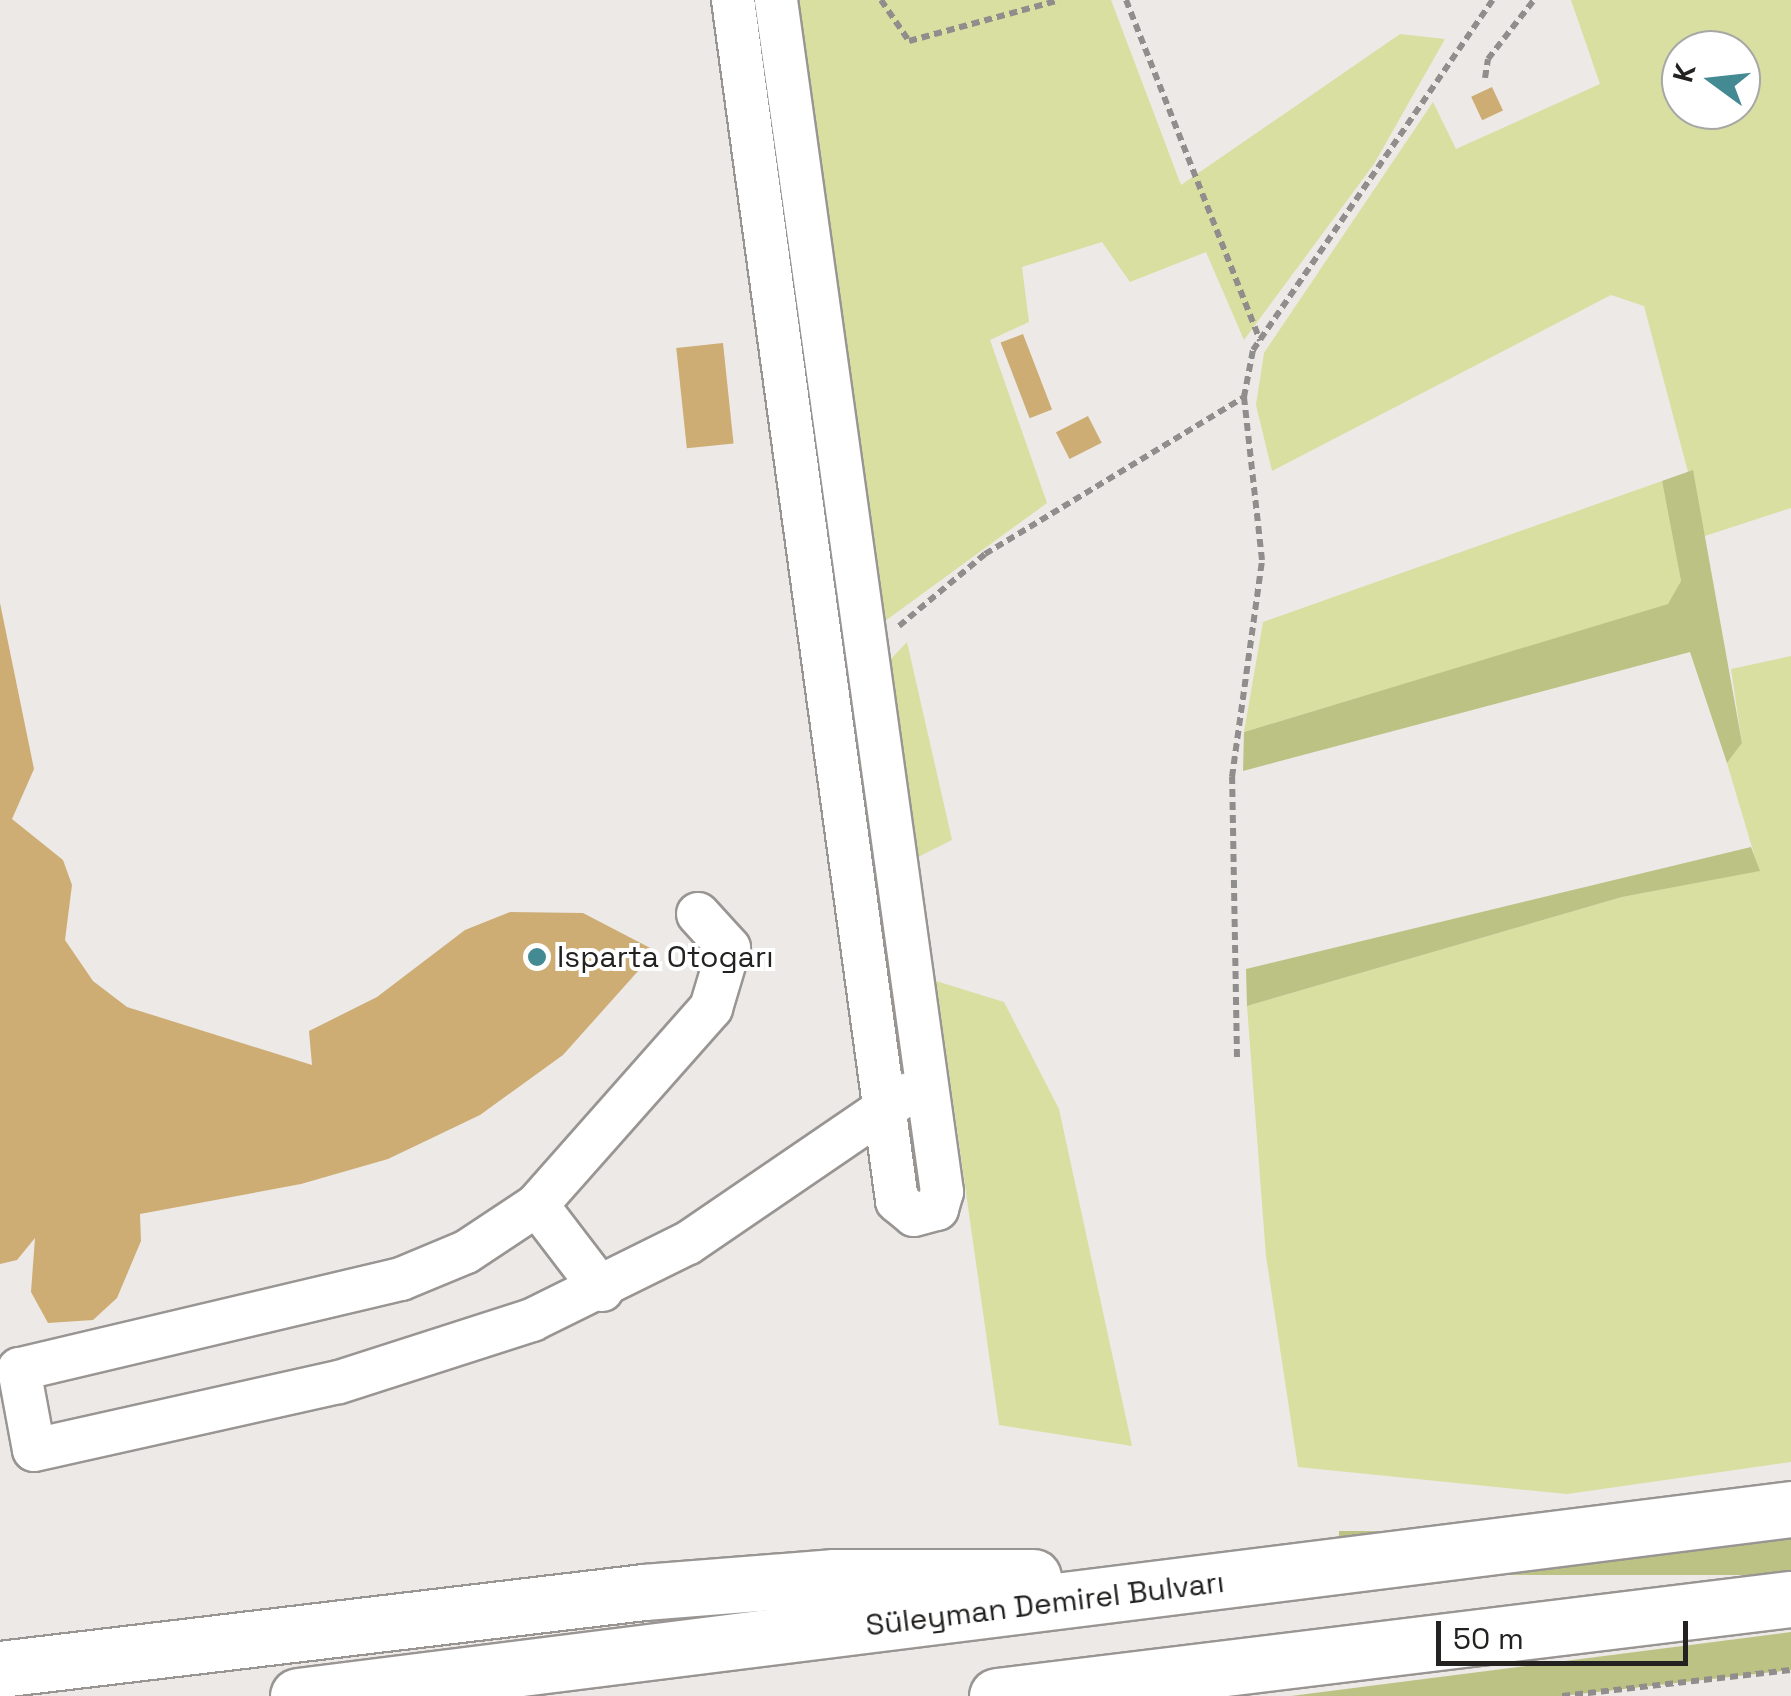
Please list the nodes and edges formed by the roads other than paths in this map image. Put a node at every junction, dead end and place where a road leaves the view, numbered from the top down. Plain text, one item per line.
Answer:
1 (733, 0) edge
2 (776, 0) edge
3 (698, 914) dead end
4 (927, 1082) junction
5 (884, 1108) junction
6 (537, 1205) junction
7 (602, 1290) junction
8 (1791, 1508) edge
9 (1206, 1584) junction
10 (1791, 1599) edge
11 (1573, 1626) junction
12 (0, 1670) edge
13 (298, 1696) edge
14 (998, 1696) edge
15 (1291, 1696) edge

1 - 5 street
2 - 4 street
3 - 6 street
4 - 5 street
4 - 5 street
5 - 7 street
6 - 7 street
6 - 7 street
8 - 9 highway, Süleyman Demirel Bulvarı
9 - 12 highway
9 - 13 highway, Süleyman Demirel Bulvarı
10 - 11 highway
11 - 14 highway
11 - 15 highway

